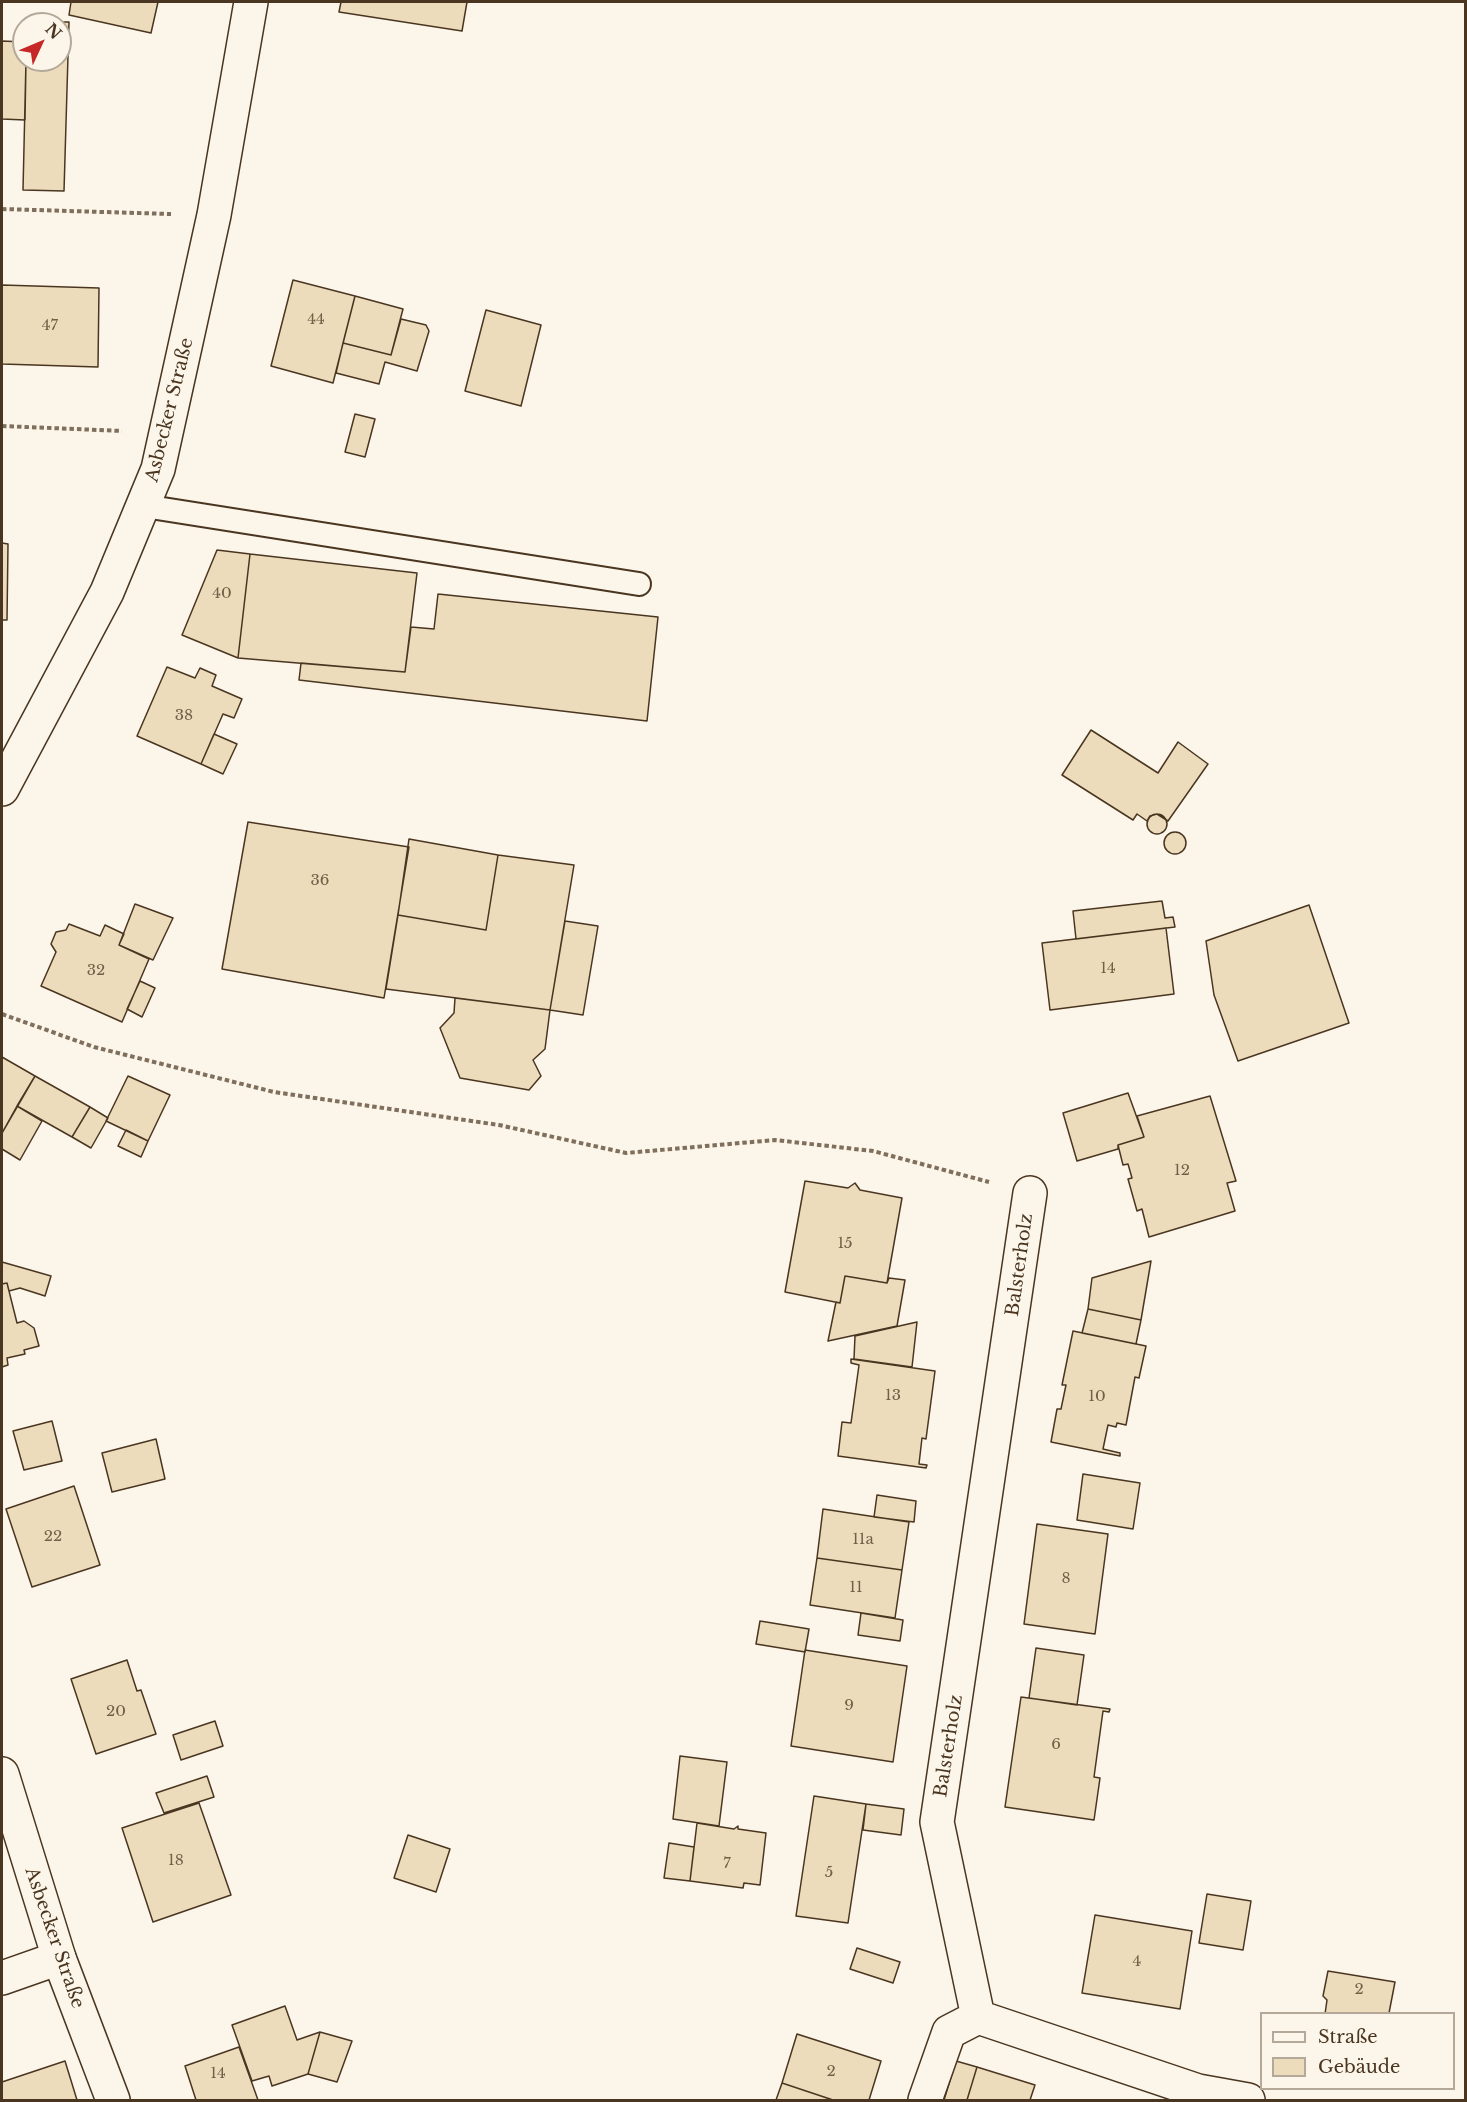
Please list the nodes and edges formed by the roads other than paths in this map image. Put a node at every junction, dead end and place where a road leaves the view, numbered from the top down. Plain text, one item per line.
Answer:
1 (251, 2) edge
2 (144, 506) junction
3 (639, 584) dead end
4 (2, 789) edge
5 (1030, 1193) road end
6 (2, 1774) edge
7 (59, 1958) junction
8 (2, 1978) edge
9 (978, 2017) junction
10 (112, 2100) edge
11 (925, 2100) edge
12 (1248, 2100) edge

1 - 2 street, Asbecker Straße
2 - 3 lane
2 - 4 street, Asbecker Straße
5 - 9 street, Balsterholz
6 - 7 street, Asbecker Straße
7 - 8 street
7 - 10 street, Asbecker Straße
9 - 11 street
9 - 12 street

